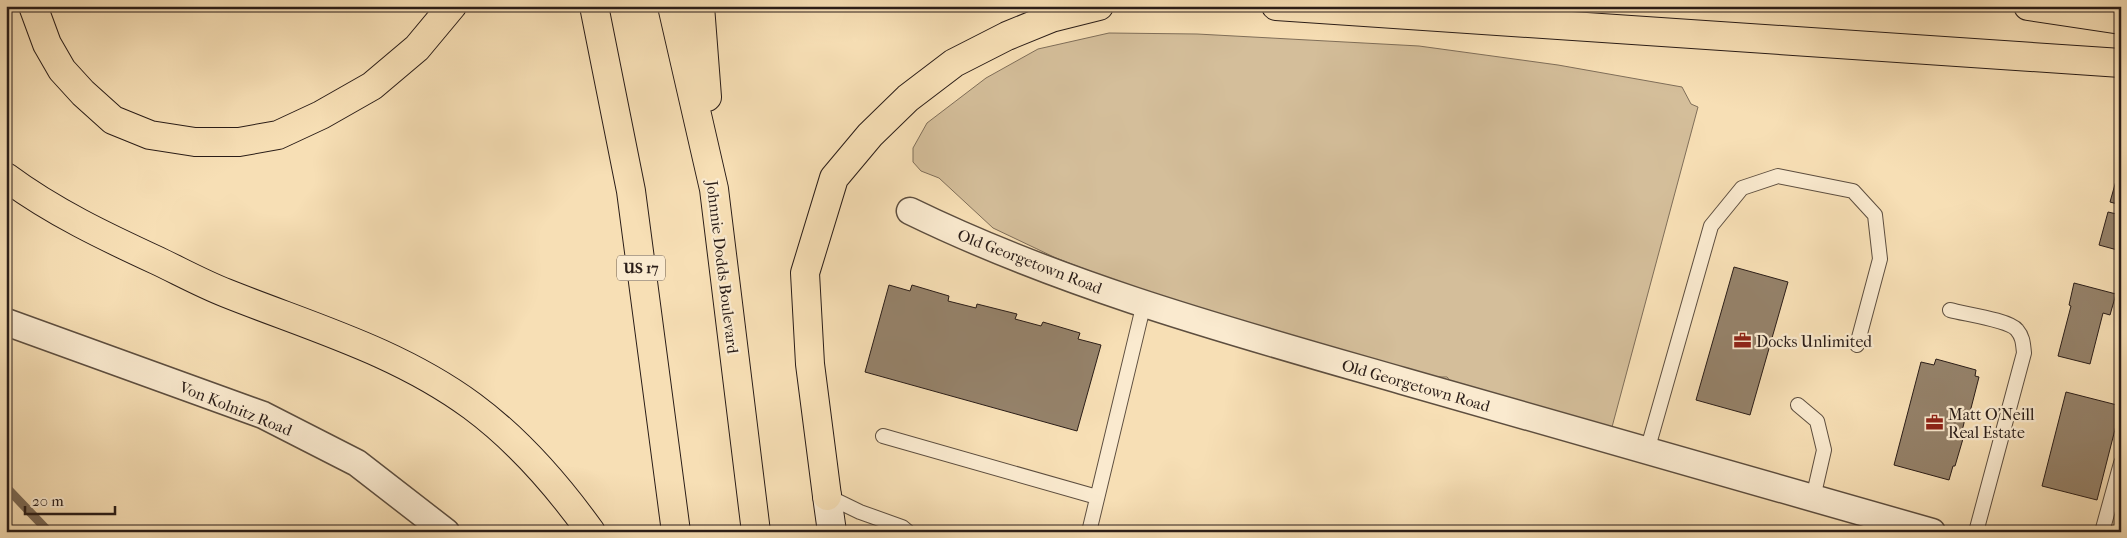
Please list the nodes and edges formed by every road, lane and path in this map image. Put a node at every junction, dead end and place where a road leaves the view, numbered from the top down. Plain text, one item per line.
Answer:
1 (33, 6) edge
2 (452, 6) edge
3 (594, 6) edge
4 (672, 6) edge
5 (700, 6) edge
6 (1099, 6) edge
7 (1276, 6) edge
8 (2028, 6) edge
9 (2121, 20) edge
10 (2121, 63) edge
11 (6, 177) edge
12 (714, 188) junction
13 (910, 210) dead end
14 (1144, 303) junction
15 (1950, 310) dead end
16 (6, 322) edge
17 (1857, 345) dead end
18 (1798, 405) dead end
19 (883, 436) dead end
20 (1647, 451) junction
21 (2121, 463) edge
22 (827, 496) junction
23 (1097, 497) junction
24 (1813, 498) junction
25 (446, 532) edge
26 (591, 532) edge
27 (676, 532) edge
28 (756, 532) edge
29 (832, 532) edge
30 (908, 532) edge
31 (1089, 532) edge
32 (1932, 532) edge
33 (1976, 532) edge
34 (2102, 532) edge

1 - 2 highway
3 - 27 highway, US 17
4 - 12 highway, Johnnie Dodds Boulevard
5 - 12 highway
6 - 22 highway
7 - 10 highway
8 - 9 highway
11 - 26 highway
12 - 28 highway, Johnnie Dodds Boulevard
13 - 14 street, Old Georgetown Road
14 - 20 street, Old Georgetown Road
14 - 23 lane
15 - 33 lane
16 - 25 street, Von Kolnitz Road
17 - 20 lane
18 - 24 lane
19 - 23 lane
20 - 24 street, Old Georgetown Road
21 - 34 lane
22 - 29 main road
22 - 30 lane
23 - 31 lane
24 - 32 street, Old Georgetown Road

